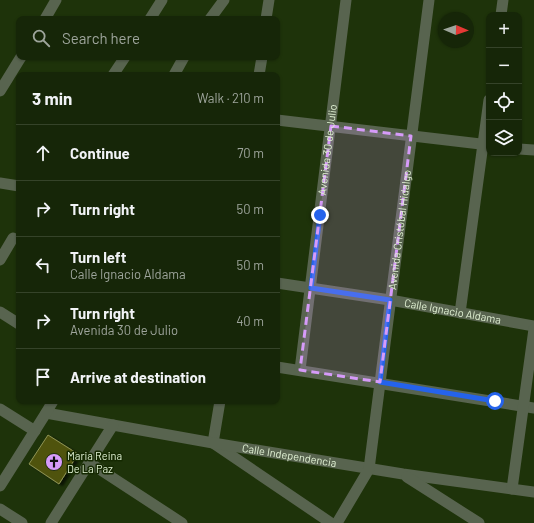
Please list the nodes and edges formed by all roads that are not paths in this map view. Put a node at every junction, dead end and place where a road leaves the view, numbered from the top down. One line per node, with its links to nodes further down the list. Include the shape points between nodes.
1 (56, 0): 9 (street)
2 (162, 0): 10 (street)
3 (224, 0): 11 (street)
4 (269, 0): 12 (street)
5 (346, 0): 22 (street, Avenida 30 de Julio)
6 (429, 0): 23 (street, Avenida Cristóbal Hidalgo)
7 (503, 0): 8 (street)
8 (501, 12)
9 (46, 16)
10 (152, 16)
11 (212, 16)
12 (266, 16)
13 (19, 60): 20 (street)
14 (123, 60): 17 (street)
15 (182, 60): 18 (street)
16 (262, 60): 19 (street)
17 (115, 72)
18 (176, 72)
19 (260, 72)
20 (0, 91)
21 (280, 120): 22 (street)
22 (331, 126): 23 (street); 32 (street, Avenida 30 de Julio)
23 (411, 136): 24 (street); 33 (street, Avenida Cristóbal Hidalgo)
24 (486, 145): 35 (street)
25 (522, 149): 26 (street)
26 (534, 150)
27 (0, 183): 28 (street)
28 (16, 186)
29 (13, 238): 30 (street)
30 (0, 260)
31 (280, 283): 32 (street, Calle Ignacio Aldama)
32 (311, 288): 33 (street, Calle Ignacio Aldama); 39 (street, Avenida 30 de Julio)
33 (390, 300): 35 (street, Calle Ignacio Aldama); 40 (street, Avenida Cristóbal Hidalgo)
34 (0, 312): 36 (street)
35 (460, 313): 37 (street, Calle Ignacio Aldama)
36 (16, 322)
37 (534, 328): 43 (street)
38 (280, 367): 39 (street)
39 (300, 370): 40 (street)
40 (380, 382): 43 (street); 50 (street, Avenida Cristóbal Hidalgo)
41 (51, 404): 45 (street)
42 (220, 404): 48 (street)
43 (529, 407): 53 (street)
44 (0, 409): 47 (street)
45 (46, 414): 46 (street, Calle Independencia); 47 (street)
46 (113, 425): 48 (street, Calle Independencia); 49 (street)
47 (35, 431): 52 (street)
48 (213, 443): 50 (street, Calle Independencia); 59 (street)
49 (90, 463): 57 (street); 58 (street)
50 (369, 469): 51 (street, Calle Independencia); 60 (street, Avenida Cristóbal Hidalgo)
51 (404, 474): 53 (street, Calle Independencia); 61 (street)
52 (0, 486)
53 (512, 489): 54 (street, Calle Independencia)
54 (534, 492)
55 (0, 509): 56 (street)
56 (22, 523)
57 (52, 523)
58 (182, 523)
59 (331, 523)
60 (337, 523)
61 (479, 523)

